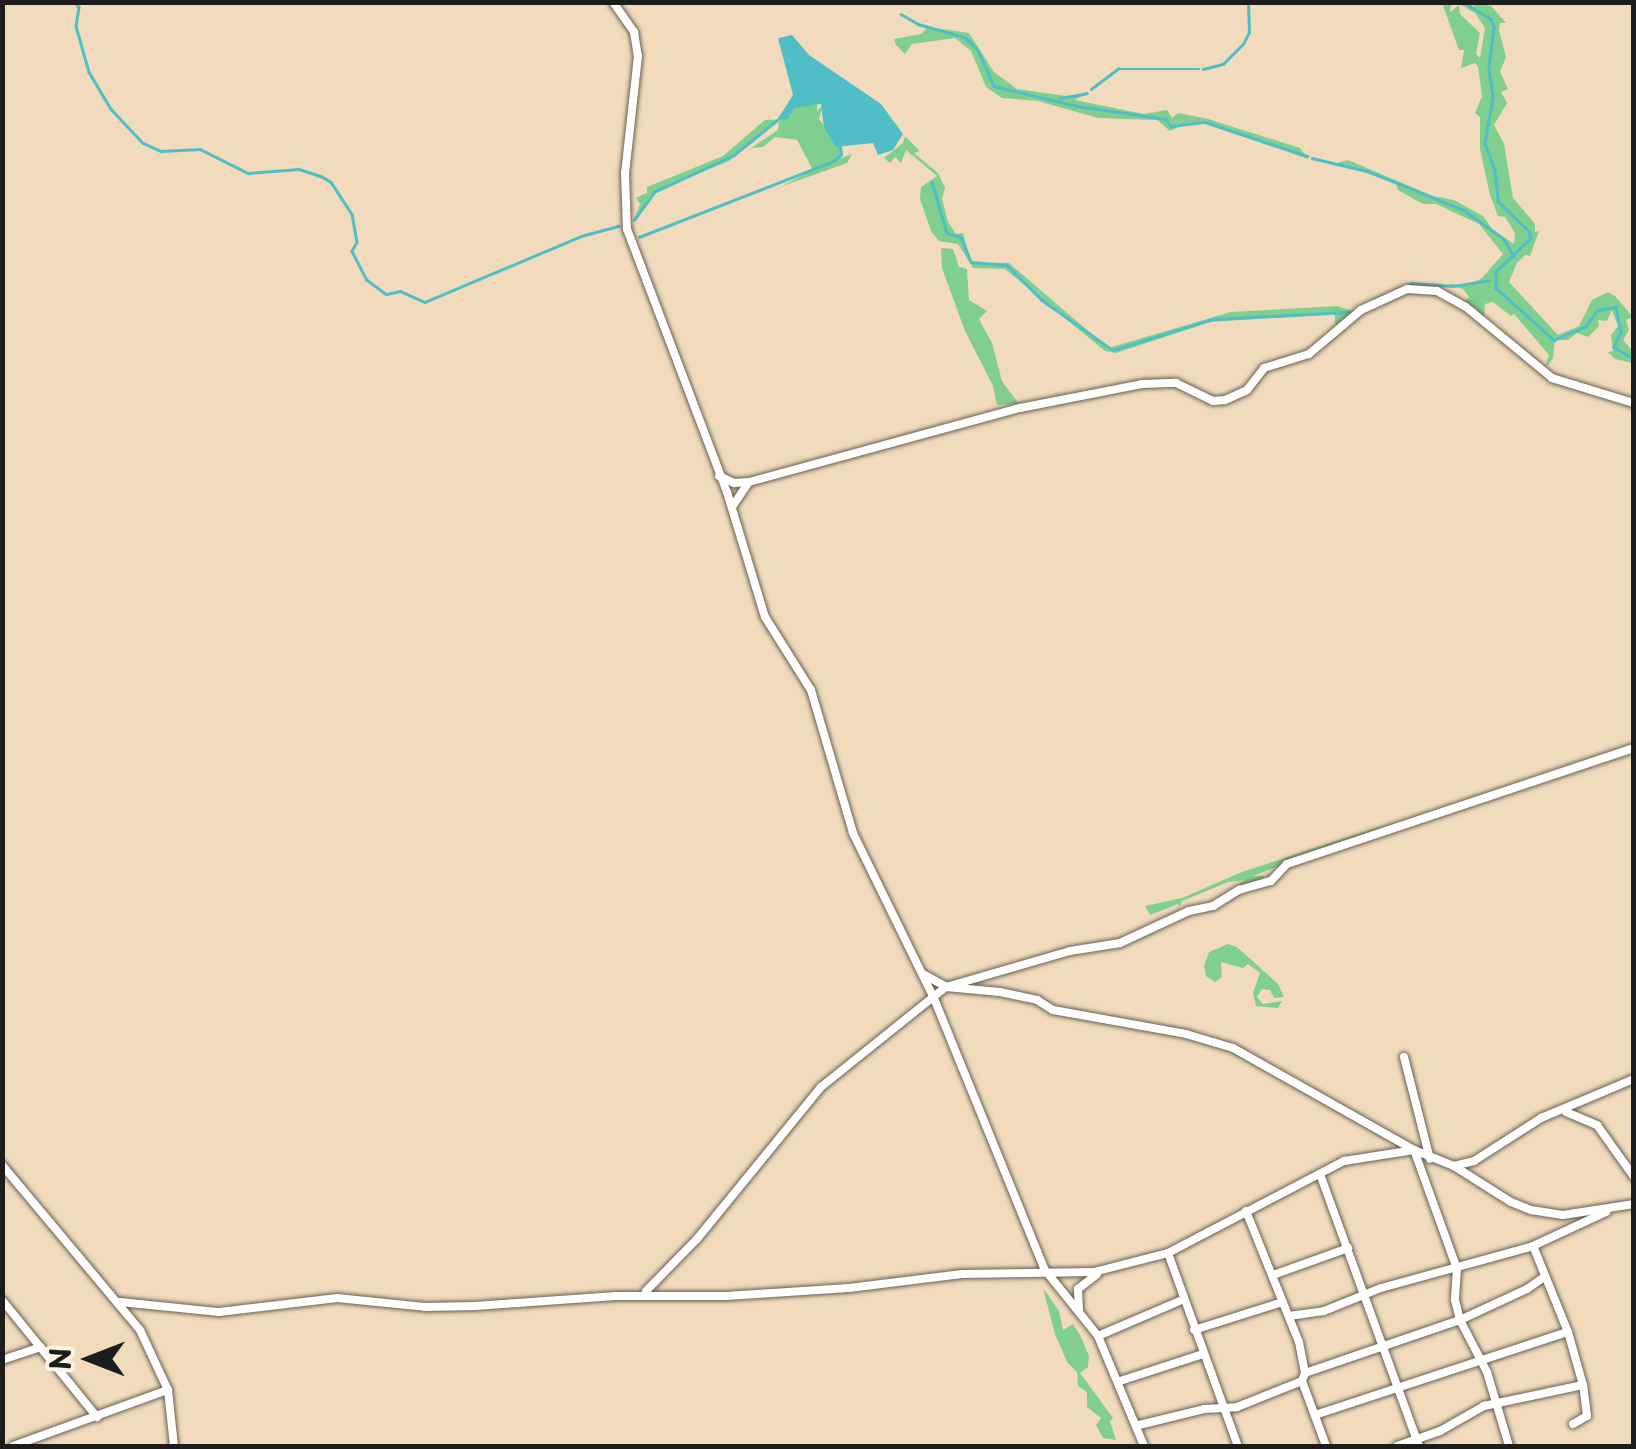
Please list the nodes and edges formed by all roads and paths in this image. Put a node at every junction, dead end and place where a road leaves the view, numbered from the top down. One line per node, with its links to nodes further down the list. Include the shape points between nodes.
1 (614, 2): 3 (street, via 634,32 638,56 625,173 627,229)
2 (1634, 403): 4 (street, via 1552,378 1466,307 1437,291 1407,289 1361,310 1309,354 1264,368 1247,390 1225,400 1212,401 1176,383 1142,384 1020,408)
3 (719, 476): 4 (street); 5 (street)
4 (749, 482): 5 (street)
5 (732, 508): 7 (street, via 765,616 811,690 853,833)
6 (1634, 748): 8 (street, via 1287,864 1271,881 1120,943)
7 (921, 973): 8 (street); 9 (street)
8 (946, 987): 9 (street); 13 (street, via 1000,992 1053,1010 1233,1048)
9 (932, 996): 26 (street); 31 (street, via 800,1109 657,1285)
10 (1404, 1057): 14 (street)
11 (1634, 1080): 12 (street)
12 (1561, 1111): 16 (street, via 1511,1134 1474,1162); 18 (street, via 1596,1126)
13 (1414, 1150): 14 (street); 17 (street, via 1369,1154); 25 (street)
14 (1430, 1159): 16 (street)
15 (2, 1165): 34 (street)
16 (1454, 1166): 20 (street, via 1532,1210)
17 (1320, 1174): 21 (street); 23 (street)
18 (1634, 1177)
19 (1634, 1204): 20 (street)
20 (1610, 1210): 22 (street)
21 (1246, 1212): 24 (street); 28 (street)
22 (1533, 1246): 25 (street); 29 (street)
23 (1348, 1248): 28 (street); 30 (street)
24 (1168, 1253): 27 (street); 33 (street)
25 (1457, 1269): 30 (street); 38 (street)
26 (1046, 1270): 27 (street); 31 (street, via 726,1296); 36 (street)
27 (1106, 1270): 36 (street, via 1078,1289)
28 (1274, 1276): 35 (street)
29 (1544, 1276): 38 (street); 40 (street)
30 (1366, 1294): 37 (street); 42 (street)
31 (637, 1295): 34 (street, via 430,1307 337,1298 219,1312)
32 (2, 1300): 43 (street)
33 (1182, 1300): 39 (street); 41 (street)
34 (120, 1302): 51 (street, via 152,1350)
35 (1284, 1302): 37 (street); 39 (street)
36 (1079, 1311): 41 (street)
37 (1289, 1316): 47 (street)
38 (1460, 1320): 42 (street); 45 (street)
39 (1194, 1330): 44 (street)
40 (1568, 1332): 45 (street); 49 (street)
41 (1098, 1336): 48 (street)
42 (1384, 1346): 47 (street); 50 (street)
43 (40, 1347): 46 (street); 55 (street)
44 (1202, 1354): 48 (street); 53 (street)
45 (1479, 1358): 50 (street); 52 (street)
46 (2, 1360)
47 (1303, 1377): 53 (street, via 1267,1398); 54 (street)
48 (1120, 1381): 57 (street)
49 (1583, 1384): 52 (street); 56 (street, via 1587,1416)
50 (1396, 1385): 54 (street); 58 (street)
51 (168, 1390): 55 (street); 60 (street)
52 (1497, 1406): 58 (street, via 1472,1410); 65 (street)
53 (1223, 1407): 57 (street); 62 (street)
54 (1315, 1415): 63 (street)
55 (97, 1418): 59 (street)
56 (1573, 1424)
57 (1138, 1425): 61 (street)
58 (1418, 1443): 64 (street)
59 (14, 1446)
60 (174, 1446)
61 (1144, 1446)
62 (1238, 1446)
63 (1326, 1446)
64 (1397, 1446)
65 (1509, 1446)

